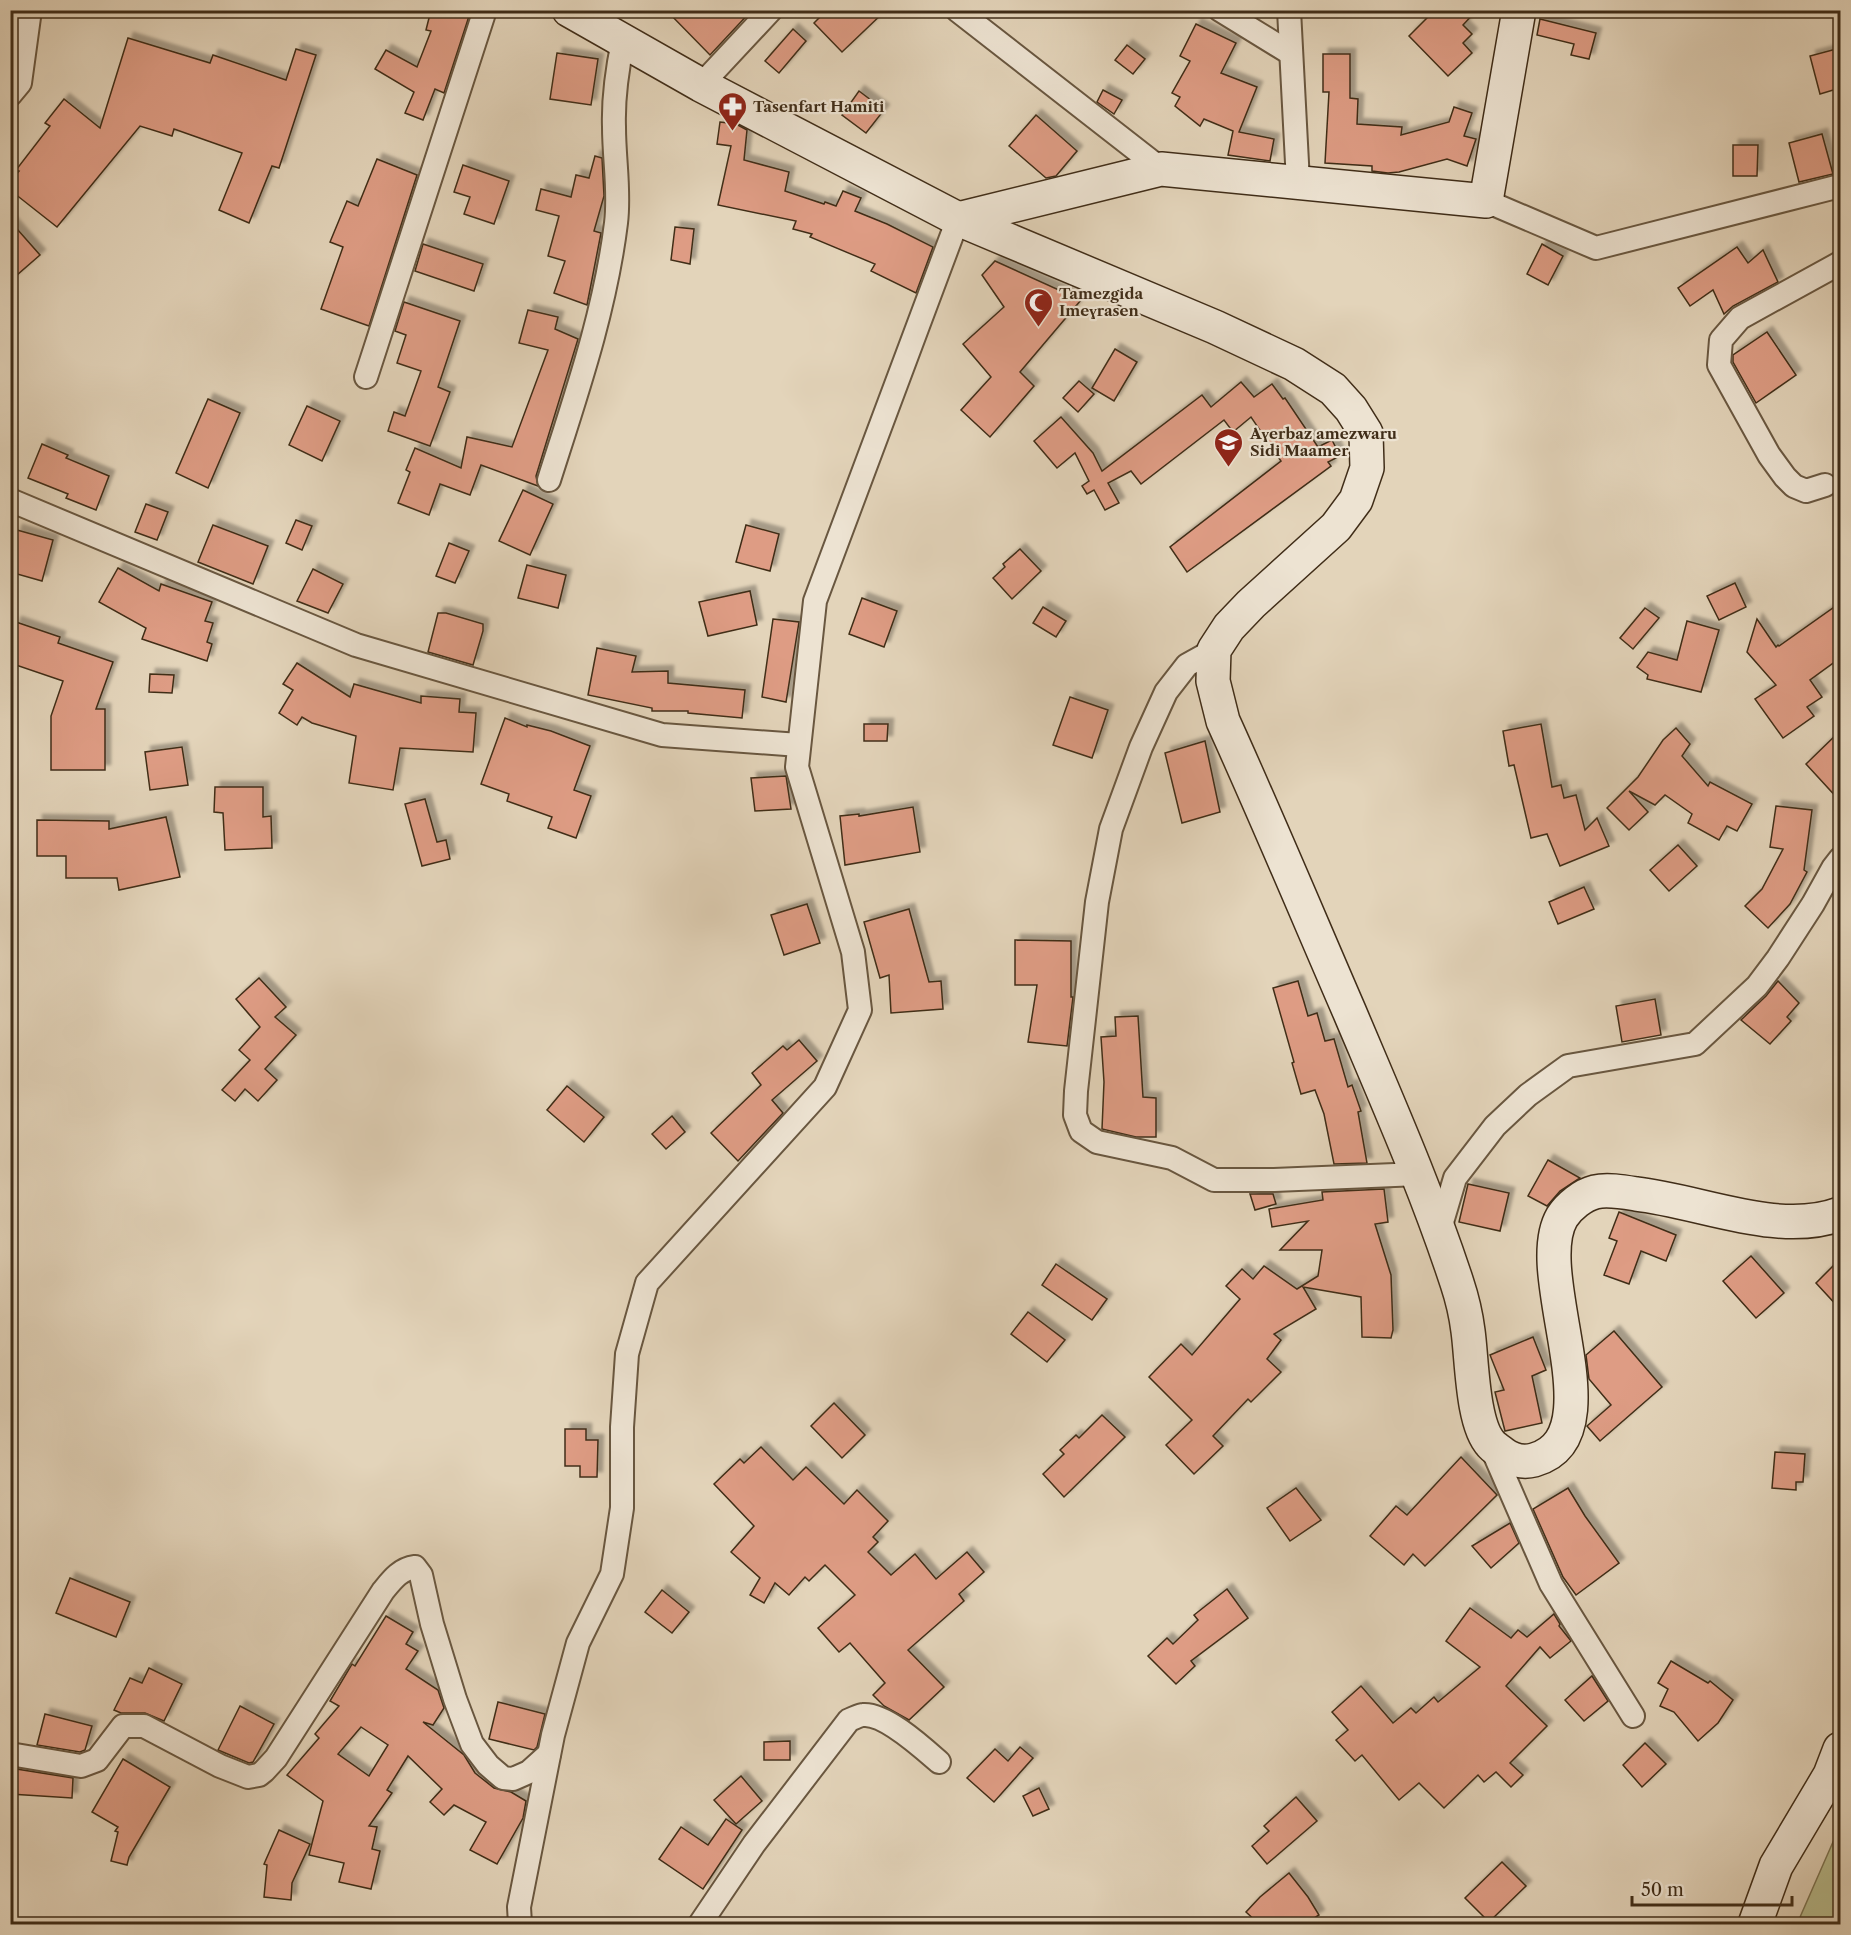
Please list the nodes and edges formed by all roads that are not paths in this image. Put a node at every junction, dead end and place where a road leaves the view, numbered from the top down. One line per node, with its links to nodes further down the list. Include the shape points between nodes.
1 (30, 10): 12 (street, via 20,83)
2 (484, 10): 19 (street)
3 (569, 10): 9 (main road)
4 (771, 10): 11 (street)
5 (957, 10): 13 (street)
6 (1220, 10): 10 (street)
7 (1289, 10): 10 (street)
8 (1518, 10): 16 (main road)
9 (623, 41): 11 (main road); 20 (street, via 615,98 617,213 608,274 598,323)
10 (1290, 53): 14 (street)
11 (701, 85): 17 (main road)
12 (10, 95)
13 (1161, 169): 14 (main road); 17 (main road)
14 (1298, 182): 16 (main road)
15 (1840, 186): 16 (street, via 1596,248)
16 (1486, 201)
17 (958, 219): 23 (main road, via 1294,364 1333,389 1366,433 1367,468 1356,500 1336,527 1229,627); 24 (street, via 815,601)
18 (1840, 263): 21 (street, via 1740,318 1721,340 1719,365 1785,477 1806,490)
19 (366, 377)
20 (549, 480)
21 (1825, 485)
22 (10, 500): 24 (street, via 356,645 662,735)
23 (1214, 650): 26 (main road, via 1213,681 1223,721); 26 (street, via 1186,664 1166,692 1111,829 1096,902 1076,1090 1075,1115 1081,1131 1097,1142 1172,1158 1214,1180)
24 (799, 745): 33 (street, via 797,766 854,952 860,1010 825,1087 647,1283 627,1354 622,1508 612,1574 578,1644)
25 (1840, 860): 28 (street, via 1756,986 1695,1044 1568,1066 1528,1095 1495,1126 1455,1178)
26 (1419, 1174): 28 (main road)
27 (1840, 1214): 29 (main road, via 1827,1219 1789,1221 1622,1192 1596,1192 1578,1201 1562,1217 1555,1242 1571,1393 1571,1420 1565,1438 1552,1453 1531,1461 1511,1459)
28 (1439, 1232): 29 (main road, via 1459,1288 1481,1424)
29 (1490, 1443): 30 (street, via 1551,1584)
30 (1633, 1716)
31 (1840, 1749): 37 (main road, via 1830,1775 1776,1866)
32 (10, 1754): 33 (street, via 81,1766 97,1760 123,1726 144,1726 220,1766 248,1777 259,1775 276,1758 383,1591 406,1568 416,1567 472,1744 503,1778 513,1779 529,1772)
33 (549, 1754): 35 (street, via 519,1907)
34 (939, 1762): 36 (street, via 902,1730 880,1719 863,1715 849,1720 754,1844)
35 (520, 1924)
36 (700, 1924)
37 (1755, 1924)

